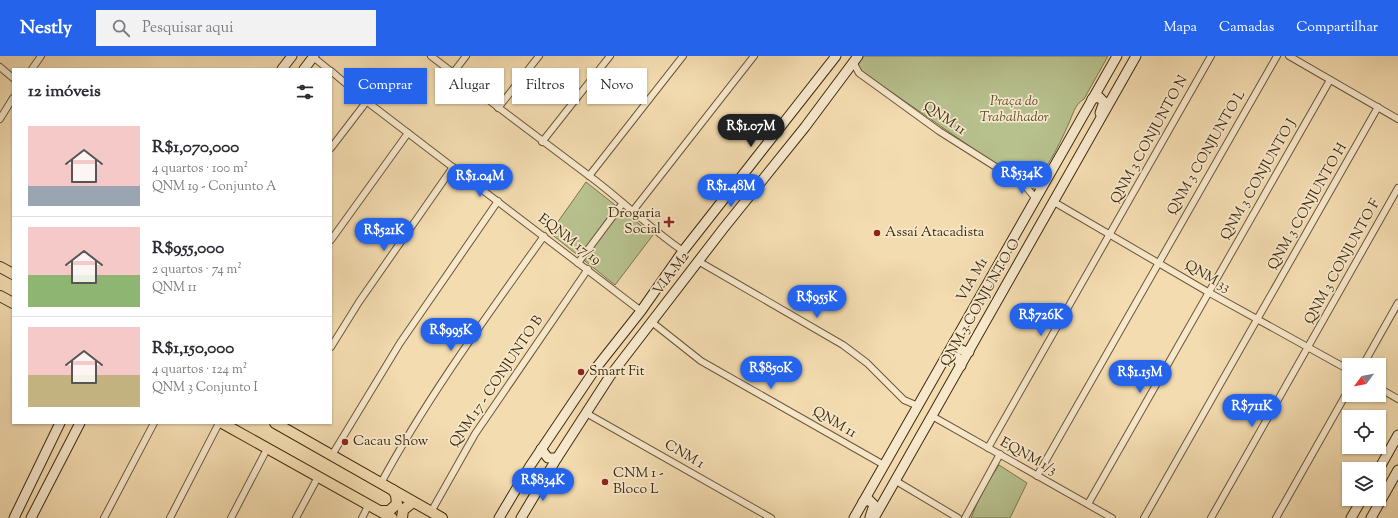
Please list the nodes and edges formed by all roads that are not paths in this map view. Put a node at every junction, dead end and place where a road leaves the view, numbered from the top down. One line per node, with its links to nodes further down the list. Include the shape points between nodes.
1 (41, 56): 18 (street)
2 (292, 56): 19 (main road)
3 (431, 56): 22 (street)
4 (466, 56): 23 (street)
5 (539, 56): 36 (street)
6 (610, 56): 42 (street)
7 (683, 56): 45 (street)
8 (754, 56): 55 (street)
9 (835, 56): 49 (main road, VIA M2)
10 (1136, 56): 30 (main road)
11 (1211, 56): 58 (street, QNM 3 CONJUNTO N)
12 (1277, 56): 64 (street, QNM 3 CONJUNTO L)
13 (1289, 56): 28 (street)
14 (314, 57): 20 (main road); 21 (street)
15 (856, 59): 25 (main road, VIA M2); 26 (street, QNM 11)
16 (1115, 59): 30 (main road, via 1108,84 1114,89); 31 (main road, VIA M1)
17 (0, 67): 27 (street)
18 (33, 68)
19 (283, 68)
20 (305, 68)
21 (327, 68)
22 (447, 68)
23 (457, 68)
24 (332, 72): 29 (street, EQNM 17/19)
25 (845, 72): 26 (street); 54 (main road, VIA M2)
26 (859, 73): 46 (street, QNM 11, via 939,131)
27 (12, 77)
28 (1330, 80): 37 (street); 68 (street, QNM 3 CONJUNTO J)
29 (344, 81)
30 (1119, 86): 41 (main road)
31 (1092, 99): 41 (main road, via 1099,97 1104,104); 47 (main road, VIA M1)
32 (12, 100): 38 (street)
33 (364, 104): 43 (street)
34 (372, 104): 40 (street, EQNM 17/19)
35 (493, 104): 36 (street)
36 (498, 108): 42 (street)
37 (1378, 108): 39 (street); 73 (street, QNM 3 CONJUNTO H)
38 (0, 119)
39 (1398, 119)
40 (408, 133): 44 (street, EQNM 17/19); 60 (street)
41 (1092, 135): 52 (main road, QNM 3 CONJUNTO O)
42 (542, 142): 45 (street)
43 (332, 147)
44 (453, 167): 51 (street, EQNM 17/19); 76 (street, via 359,302)
45 (589, 176): 53 (street)
46 (1018, 181): 47 (street, QNM 11); 50 (street, QNM 11)
47 (1042, 187): 50 (main road, VIA M1)
48 (1398, 188): 77 (street, QNM 3 CONJUNTO F)
49 (725, 199): 54 (main road, via 726,205); 56 (main road, VIA M2)
50 (1036, 199): 75 (main road, VIA M1)
51 (498, 200): 59 (street, EQNM 17/19); 106 (street, via 400,343)
52 (1054, 202): 58 (street, QNM 33); 79 (main road, QNM 3 CONJUNTO O)
53 (622, 204): 55 (street); 63 (street)
54 (739, 210): 57 (main road, VIA M2)
55 (632, 212): 61 (street)
56 (714, 212): 57 (main road, via 724,216); 61 (main road, VIA M2)
57 (727, 225): 62 (main road, VIA M2)
58 (1110, 235): 64 (street, QNM 33); 101 (street, QNM 3 CONJUNTO N)
59 (544, 236): 63 (street, EQNM 17/19); 114 (street, via 468,341)
60 (332, 239)
61 (683, 251): 72 (main road, VIA M2)
62 (698, 261): 74 (main road, VIA M2); 90 (street, via 843,345 867,363 900,397)
63 (578, 263): 66 (street, EQNM 17/19)
64 (1159, 263): 68 (street, QNM 33); 111 (street, QNM 3 CONJUNTO L)
65 (0, 267): 67 (main road)
66 (588, 269): 72 (street, EQNM 17/19); 123 (street, QNM 17 - CONJUNTO B, via 475,434)
67 (12, 273)
68 (1208, 292): 73 (street, QNM 33); 119 (street, QNM 3 CONJUNTO J)
69 (0, 296): 70 (main road)
70 (12, 302)
71 (1398, 303): 81 (street)
72 (641, 311): 78 (main road, VIA M2)
73 (1258, 319): 77 (street, QNM 33); 144 (street, QNM 3 CONJUNTO H)
74 (652, 323): 82 (main road, VIA M2); 109 (street, QNM 11, via 701,361)
75 (954, 342): 79 (main road, via 957,348); 80 (main road, VIA M1)
76 (332, 345)
77 (1308, 347): 84 (street, QNM 33); 145 (street, QNM 3 CONJUNTO F)
78 (608, 352): 82 (main road, via 613,362); 85 (main road, VIA M2)
79 (970, 352): 83 (main road, QNM 3 CONJUNTO O)
80 (947, 356): 83 (main road, via 957,357); 90 (main road, VIA M1)
81 (1367, 358)
82 (623, 362): 86 (main road, VIA M2)
83 (962, 366): 92 (main road, QNM 3 CONJUNTO O)
84 (1342, 366)
85 (596, 368): 86 (main road, via 603,366); 103 (main road, VIA M2)
86 (610, 376): 91 (main road, VIA M2)
87 (1386, 392): 88 (street)
88 (1398, 399)
89 (1342, 401): 146 (street)
90 (918, 406): 109 (main road, VIA M1)
91 (586, 413): 107 (main road, VIA M2); 137 (street, CNM 1)
92 (932, 416): 101 (street, EQNM 1/3); 113 (main road)
93 (60, 424): 125 (main road)
94 (64, 424): 104 (main road, via 51,449 55,454)
95 (153, 424): 127 (street)
96 (220, 424): 128 (street)
97 (223, 424): 102 (main road)
98 (280, 424): 106 (main road)
99 (77, 426): 104 (main road)
100 (1398, 435): 108 (main road)
101 (988, 448): 105 (street, EQNM 1/3)
102 (267, 449): 112 (main road); 129 (street)
103 (541, 449): 107 (main road, via 548,458); 135 (main road, VIA M2)
104 (64, 452): 126 (main road)
105 (1000, 454): 111 (street, EQNM 1/3); 142 (street)
106 (332, 455): 114 (main road)
107 (557, 458): 136 (main road, VIA M2)
108 (1383, 462)
109 (884, 465): 117 (main road, VIA M1)
110 (1398, 470): 149 (main road)
111 (1038, 476): 119 (street, EQNM 1/3)
112 (318, 477): 118 (main road); 130 (street)
113 (896, 481): 124 (street); 140 (main road)
114 (381, 483): 115 (main road)
115 (393, 490): 116 (main road); 122 (main road, via 397,504 389,511)
116 (413, 502): 123 (main road); 133 (main road, via 403,510)
117 (863, 502): 138 (main road, VIA M1); 139 (main road, via 869,500 874,505)
118 (369, 504): 122 (main road); 131 (street)
119 (1088, 504): 143 (street, EQNM 1/3)
120 (1358, 506): 147 (main road)
121 (1360, 506): 148 (main road)
122 (381, 511): 132 (main road)
123 (431, 512): 134 (main road)
124 (951, 516): 141 (street)
125 (14, 518)
126 (31, 518)
127 (104, 518)
128 (170, 518)
129 (231, 518)
130 (296, 518)
131 (362, 518)
132 (392, 518)
133 (402, 518)
134 (442, 518)
135 (499, 518)
136 (521, 518)
137 (771, 518)
138 (854, 518)
139 (869, 518)
140 (874, 518)
141 (958, 518)
142 (965, 518)
143 (1112, 518)
144 (1144, 518)
145 (1211, 518)
146 (1276, 518)
147 (1351, 518)
148 (1356, 518)
149 (1371, 518)

